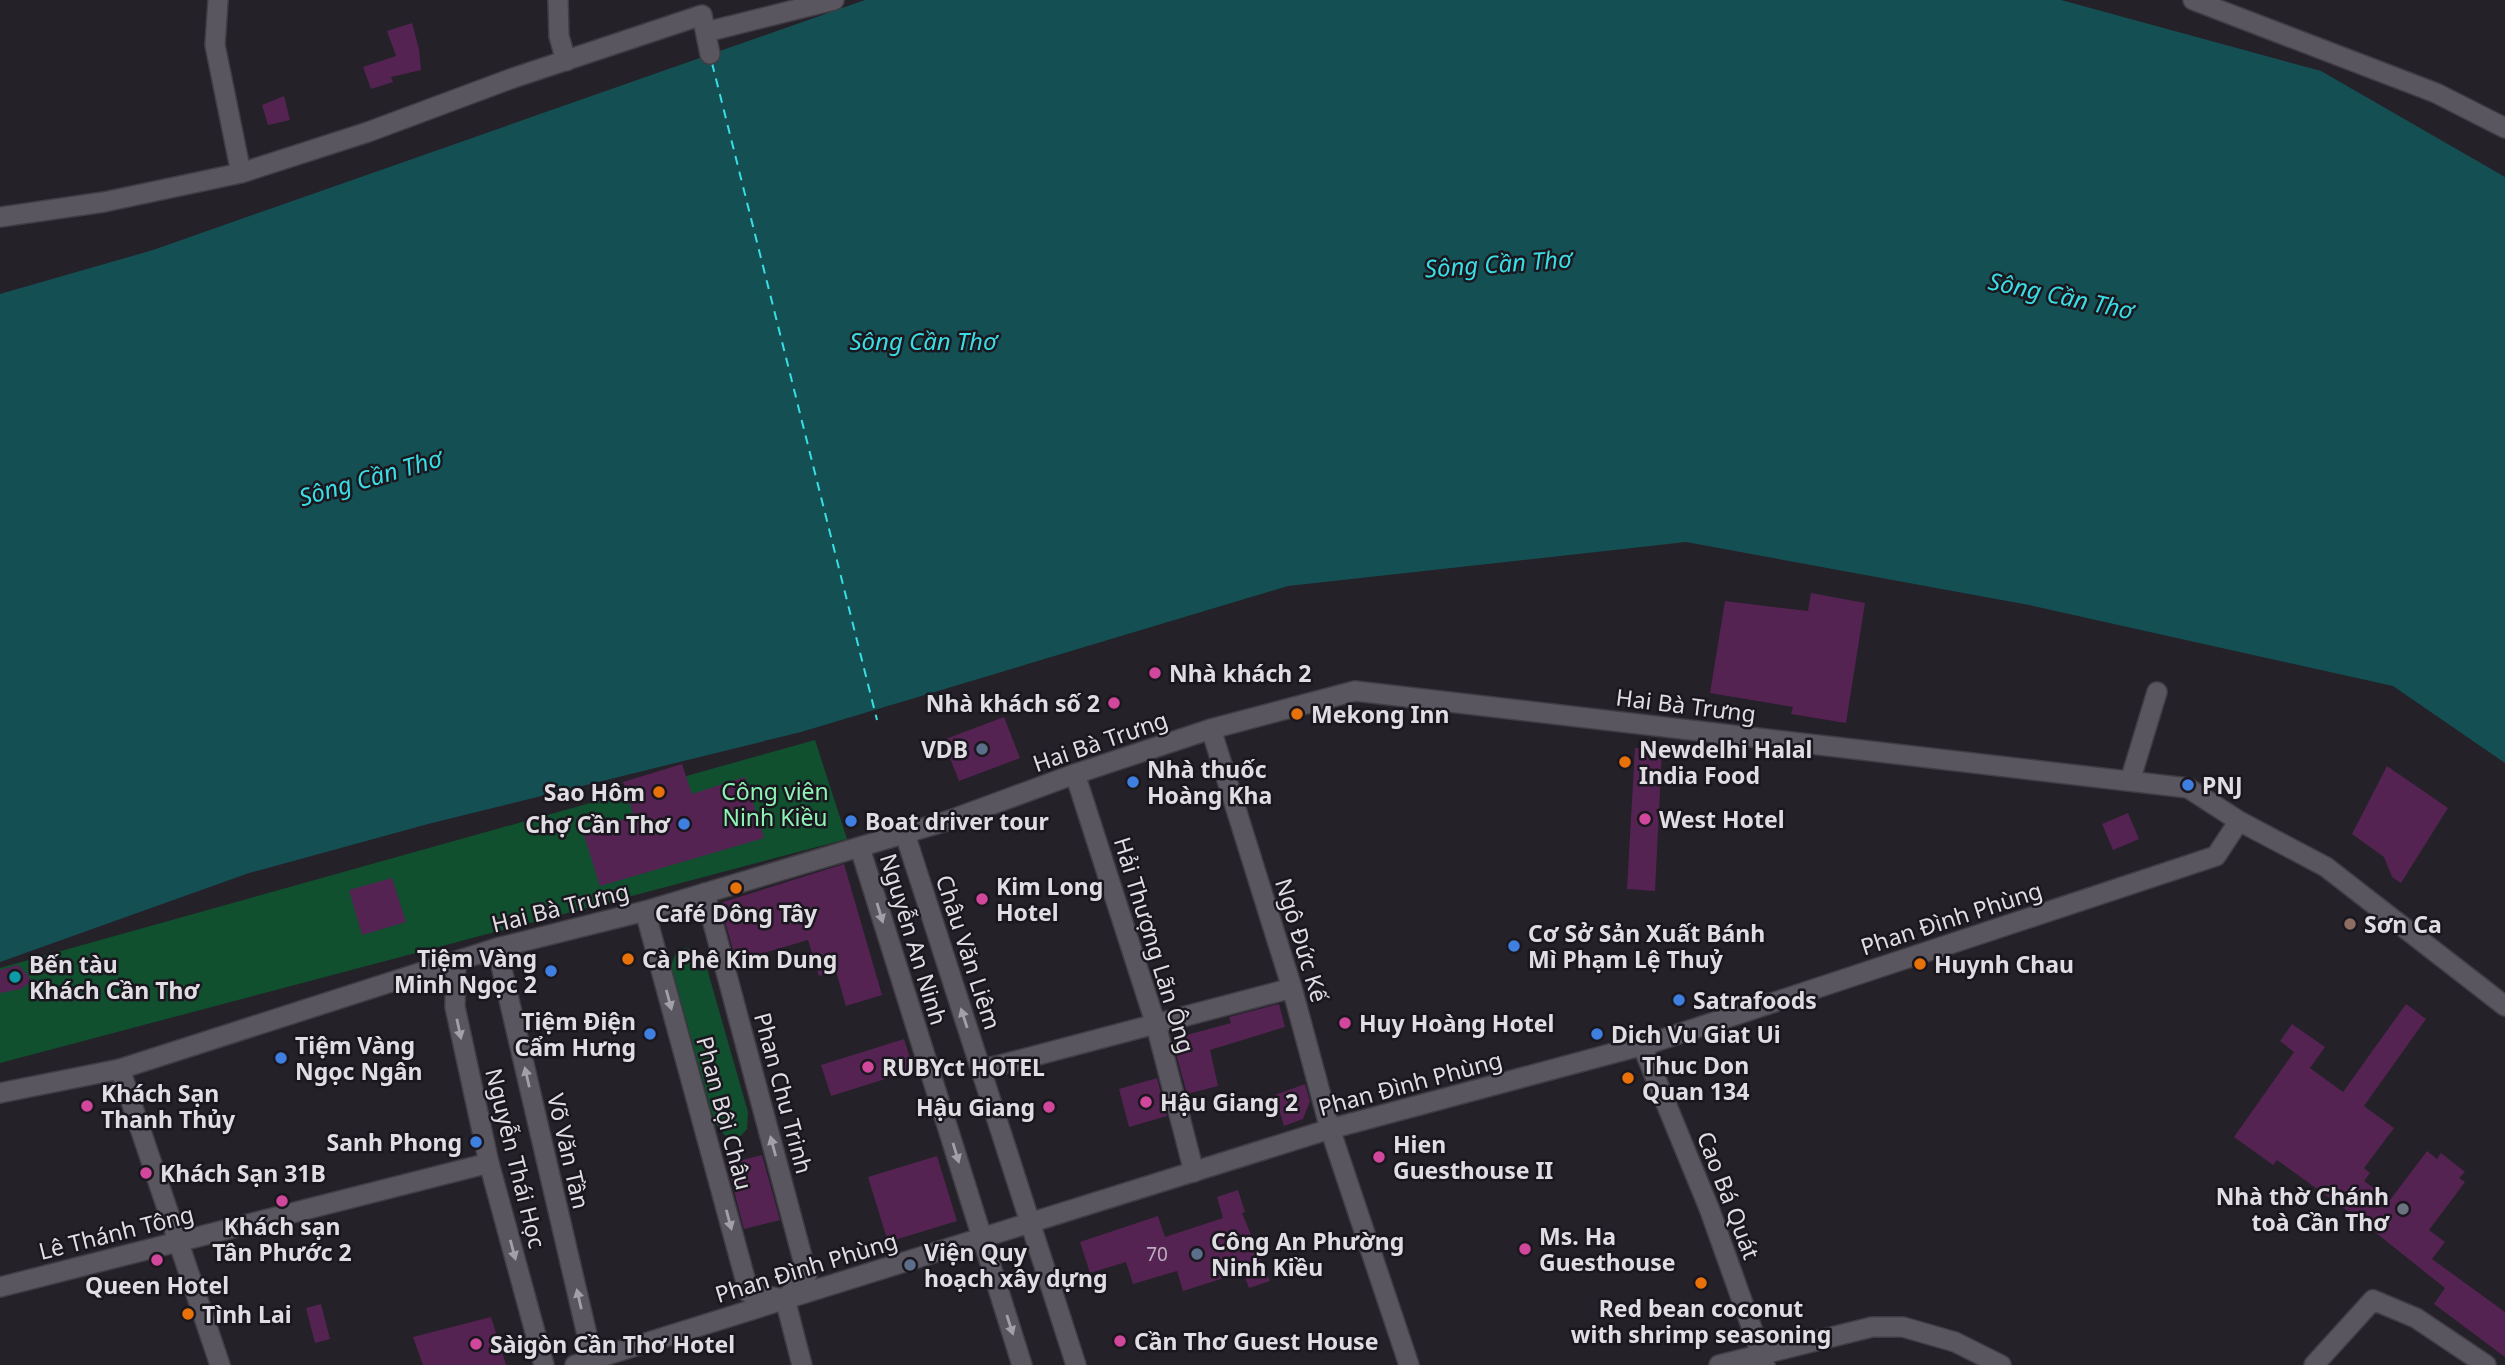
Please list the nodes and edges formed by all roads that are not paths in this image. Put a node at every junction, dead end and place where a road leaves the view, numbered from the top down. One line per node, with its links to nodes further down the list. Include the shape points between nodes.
1 (218, 0): 9 (street, via 215,45)
2 (558, 0): 7 (street, via 559,36)
3 (834, 0): 5 (street)
4 (2193, 0): 8 (street, via 2436,93)
5 (706, 32): 6 (street); 7 (street, via 702,15)
6 (710, 54)
7 (566, 61): 9 (street)
8 (2505, 128)
9 (241, 173): 10 (street, via 104,202)
10 (0, 217)
11 (2157, 692): 14 (street)
12 (1212, 729): 13 (street, Hai Bà Trưng); 14 (street, Hai Bà Trưng, via 1355,691); 22 (street, Ngô Đức Kế)
13 (1076, 774): 16 (street, Hai Bà Trưng); 24 (street, Hải Thượng Lãn Ông)
14 (2130, 781): 15 (street, Hai Bà Trưng, via 2188,788)
15 (2239, 821): 23 (street, Hai Bà Trưng, via 2326,867); 25 (street, Phan Đình Phùng, via 2216,856)
16 (905, 834): 17 (street, Hai Bà Trưng); 27 (street, Châu Văn Liêm, one-way to 16)
17 (860, 848): 18 (street, Hai Bà Trưng); 33 (street, Nguyễn An Ninh, one-way to 33)
18 (705, 893): 19 (street, Hai Bà Trưng); 36 (street, Phan Chu Trinh, one-way to 18, via 807,1275)
19 (645, 911): 20 (street, Hai Bà Trưng); 36 (street, Phan Bội Châu, one-way to 36, via 749,1293)
20 (497, 948): 21 (street, Hai Bà Trưng); 38 (street, Võ Văn Tần, one-way to 20)
21 (456, 961): 26 (street, Hai Bà Trưng); 30 (street, Nguyễn Thái Học, one-way to 30, via 455,1007)
22 (1292, 988): 24 (street); 29 (street, Ngô Đức Kế)
23 (2505, 1006)
24 (1156, 1025): 27 (street); 31 (street, Hải Thượng Lãn Ông)
25 (1642, 1045): 29 (street, Phan Đình Phùng); 37 (street, Cao Bá Quát, via 1709,1208)
26 (120, 1069): 28 (street, Hai Bà Trưng); 34 (street)
27 (981, 1070): 32 (street, Châu Văn Liêm)
28 (0, 1093)
29 (1330, 1129): 31 (street, Phan Đình Phùng); 44 (street, Ngô Đức Kế)
30 (489, 1163): 34 (street, Lê Thánh Tông); 40 (street, Nguyễn Thái Học, one-way to 40)
31 (1194, 1172): 32 (street, Phan Đình Phùng)
32 (1030, 1223): 33 (street, Phan Đình Phùng); 43 (street, Châu Văn Liêm)
33 (982, 1238): 36 (street, Phan Đình Phùng); 42 (street, Nguyễn An Ninh, one-way to 42)
34 (179, 1242): 35 (street, Lê Thánh Tông); 39 (street)
35 (0, 1287)
36 (785, 1299): 38 (street, Phan Đình Phùng); 41 (street)
37 (1763, 1359): 45 (street); 46 (street, via 1872,1327 1903,1327 1955,1342)
38 (587, 1363)
39 (220, 1365)
40 (544, 1365)
41 (802, 1365)
42 (1022, 1365)
43 (1076, 1365)
44 (1409, 1365)
45 (1719, 1365)
46 (2001, 1365)
47 (2314, 1365): 48 (street, via 2373,1300 2416,1318)
48 (2486, 1365)

